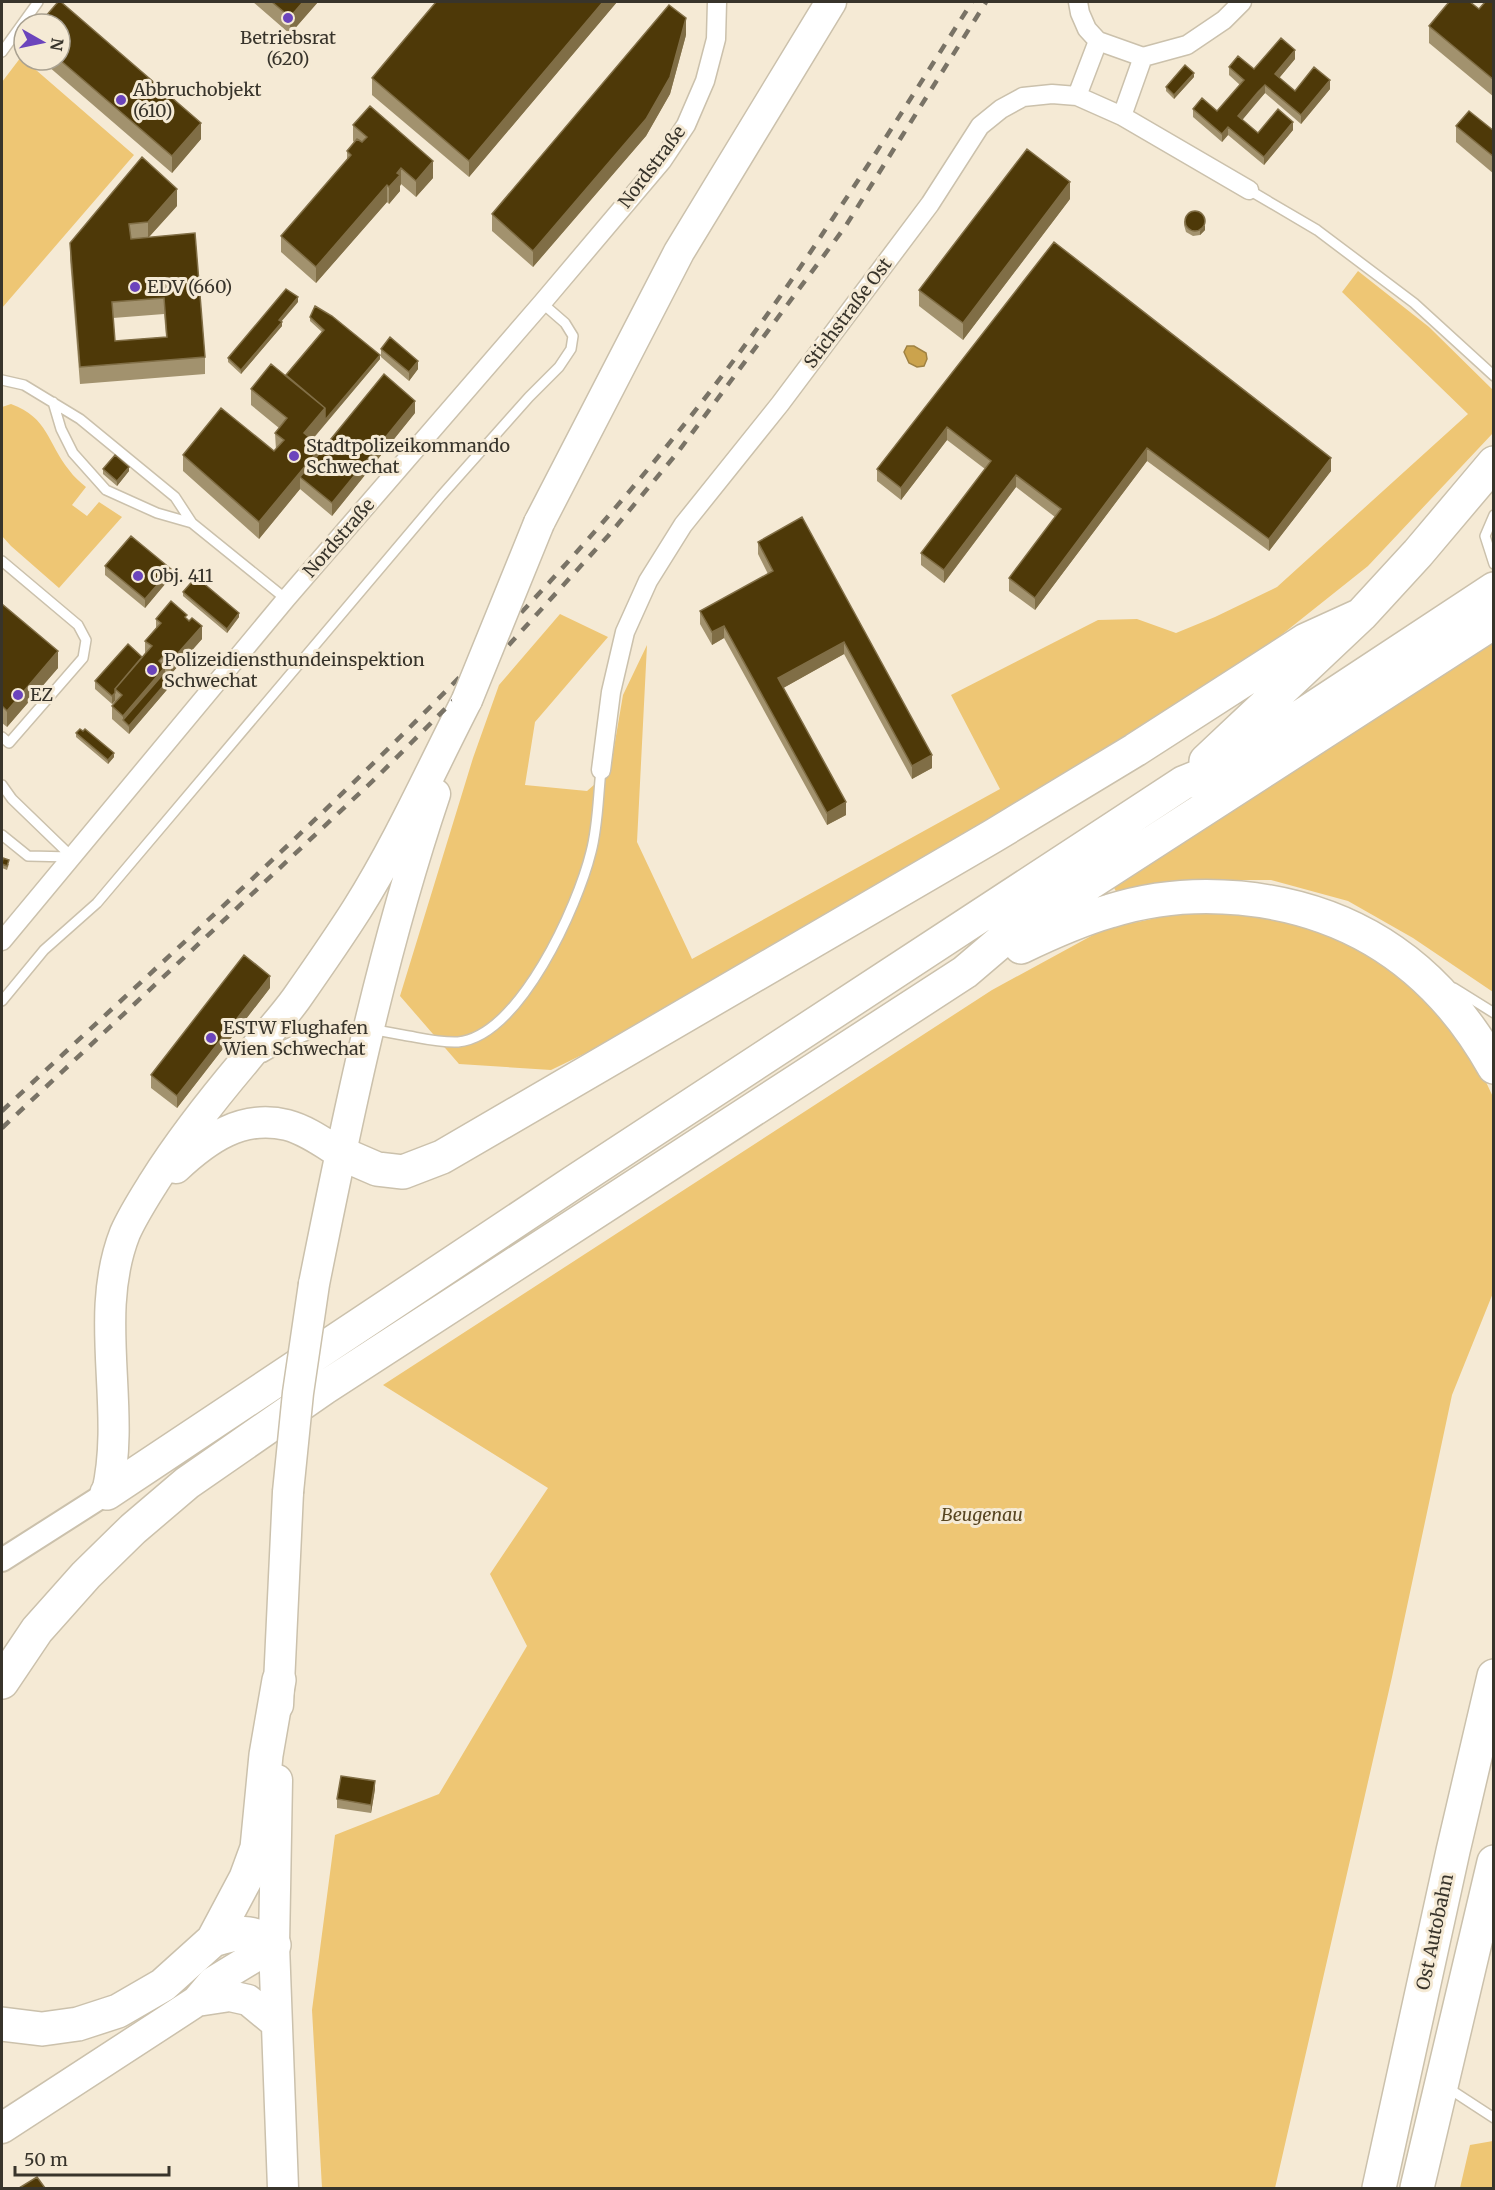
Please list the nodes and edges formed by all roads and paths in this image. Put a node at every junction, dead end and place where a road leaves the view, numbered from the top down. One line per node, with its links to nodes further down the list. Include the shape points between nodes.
1 (38, 2): 7 (lane)
2 (717, 2): 12 (street, Nordstraße, via 716,39 705,81 686,125 662,161)
3 (831, 2): 25 (main road, bridge, via 679,252 539,523)
4 (1078, 2): 6 (street, via 1087,29)
5 (1242, 2): 8 (street, via 1224,20 1187,45)
6 (1098, 41): 8 (street); 9 (street)
7 (2, 52)
8 (1143, 57): 10 (street)
9 (1077, 96): 10 (street, Stichstraße Ost); 27 (street, Stichstraße Ost, via 1052,93 1023,97 980,126 930,204 780,404 683,525 648,581 625,632 611,692)
10 (1122, 116): 11 (street, Stichstraße Ost)
11 (1249, 190): 13 (lane, via 1317,230 1414,303)
12 (542, 303): 22 (street, Nordstraße); 35 (lane, via 565,323 573,336 571,349 559,367 441,496 97,903 44,950)
13 (1494, 376)
14 (2, 380): 15 (lane, via 24,385)
15 (53, 402): 18 (lane, via 80,419 175,497); 18 (lane, via 60,429 73,453 106,490 157,513)
16 (1494, 463): 23 (highway)
17 (1494, 515): 20 (lane, via 1485,536)
18 (192, 523): 22 (lane)
19 (2, 561): 26 (lane, via 78,625 86,640 83,658 9,743)
20 (1494, 564)
21 (1494, 589): 28 (highway, via 1227,765)
22 (286, 599): 31 (street, Nordstraße)
23 (1361, 615): 28 (highway); 40 (highway, via 1305,640 993,836 442,1156 403,1172 377,1169)
24 (1494, 622): 34 (highway, via 1006,937)
25 (467, 700): 37 (main road, via 394,926); 39 (main road, via 357,908 294,1001)
26 (2, 737)
27 (602, 770): 37 (lane, via 591,851 570,914 543,966 508,1012 477,1037 458,1042)
28 (1183, 783): 42 (highway)
29 (2, 785): 31 (lane, via 25,813)
30 (2, 835): 31 (lane, via 28,856)
31 (72, 857): 33 (street, Nordstraße)
32 (1375, 939): 34 (highway, via 1302,908 1200,896 1111,910); 36 (lane); 38 (highway, via 1432,984 1468,1025)
33 (2, 941)
34 (965, 972): 46 (highway, via 334,1382 187,1484 86,1575 37,1630)
35 (2, 1001)
36 (1494, 1013)
37 (367, 1029): 39 (lane, via 334,1028 289,1042 256,1061); 40 (main road)
38 (1494, 1067)
39 (213, 1098): 41 (main road)
40 (340, 1153): 41 (main road, via 288,1125 259,1122 229,1130 200,1145); 45 (main road, bridge, via 314,1284 298,1393 288,1492)
41 (145, 1196): 42 (main road, via 126,1232 114,1270 109,1308 114,1438)
42 (107, 1493): 43 (street)
43 (2, 1560)
44 (1494, 1676): 57 (highway, Ost Autobahn)
45 (279, 1680): 48 (highway, via 266,1755 257,1848 246,1878); 49 (main road)
46 (2, 1682)
47 (1494, 1862): 53 (highway)
48 (213, 1940): 49 (highway, via 235,1932 260,1935); 52 (highway, via 163,1985 118,2011 78,2024 42,2029)
49 (274, 1945): 50 (main road, via 213,1982); 51 (main road)
50 (197, 2001): 51 (main road, via 230,1996 248,2000); 55 (main road)
51 (276, 2023): 56 (main road)
52 (2, 2024)
53 (1442, 2085): 54 (lane); 58 (highway)
54 (1494, 2118)
55 (2, 2128)
56 (283, 2188)
57 (1379, 2188)
58 (1418, 2188)

